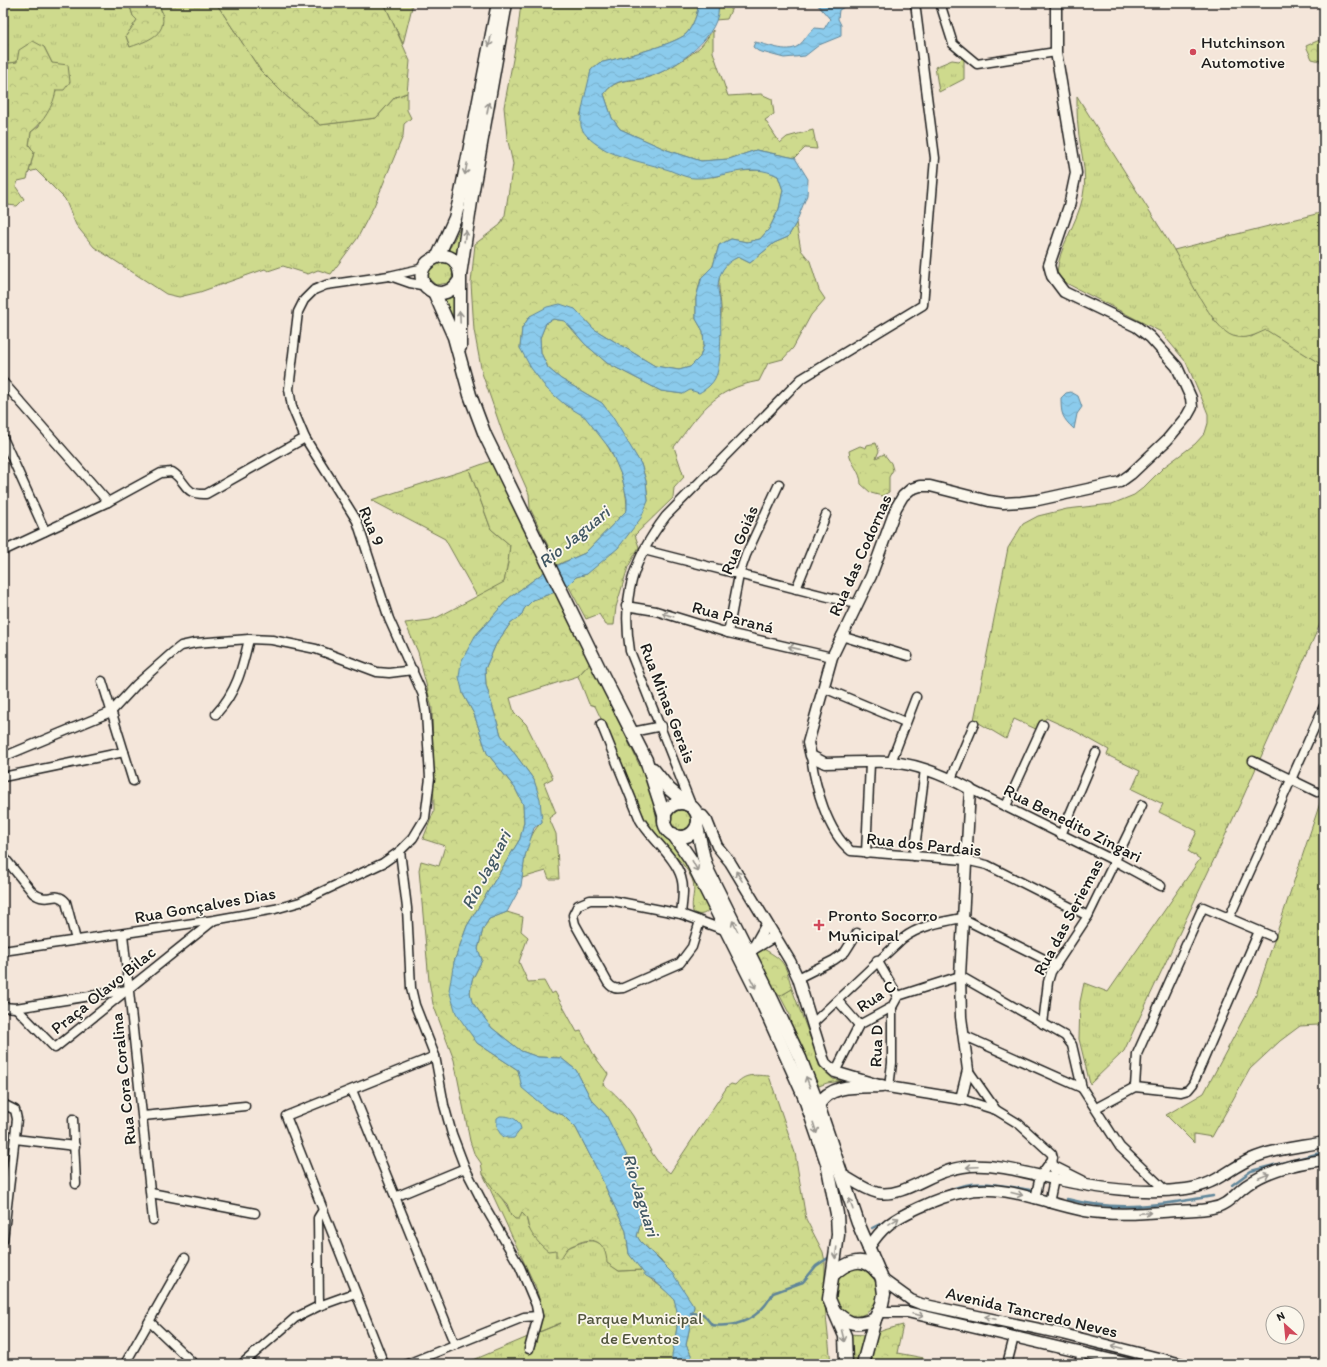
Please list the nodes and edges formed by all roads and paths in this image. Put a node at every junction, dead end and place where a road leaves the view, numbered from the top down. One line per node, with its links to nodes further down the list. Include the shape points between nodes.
1 (498, 3): 7 (main road, one-way to 7, via 457,211)
2 (506, 3): 10 (main road, one-way to 2)
3 (915, 3): 20 (street, Rua Minas Gerais, via 935,158 923,305 801,379 666,516 650,537)
4 (940, 3): 6 (street, via 953,44 977,64)
5 (1056, 3): 6 (street)
6 (1056, 52): 24 (street, Rua das Codornas, via 1076,173 1069,206 1049,265 1052,276 1064,292 1137,327 1150,337 1176,367 1191,398 1192,407 1167,440 1120,482 1038,500 1003,503 930,486 911,489 896,508 871,576)
7 (438, 256): 8 (main road, via 430,260); 10 (main road, via 454,260 459,270)
8 (424, 268): 9 (street, Rua 9); 11 (main road, via 422,274)
9 (390, 276): 11 (street, Rua 9); 14 (street, Rua 9, via 326,285 314,290 304,300 298,312 289,388 292,407)
10 (459, 278): 11 (main road, via 456,286 446,292); 12 (main road, one-way to 10)
11 (430, 289): 12 (main road, via 443,309)
12 (460, 354): 43 (main road, via 470,396 485,435)
13 (3, 382): 17 (street)
14 (305, 438): 17 (street, via 206,494 195,495 188,491 179,476 172,472 161,473); 31 (street, Rua 9, via 357,521 389,619)
15 (4, 443): 19 (street)
16 (779, 484): 22 (street, Rua Goiás)
17 (108, 502): 19 (street)
18 (826, 514): 23 (street)
19 (45, 531): 21 (street)
20 (644, 550): 22 (street); 25 (street, Rua Minas Gerais, via 632,579)
21 (3, 551)
22 (739, 576): 23 (street); 26 (street, Rua Goiás)
23 (796, 589): 24 (street)
24 (856, 604): 27 (street, Rua das Codornas)
25 (626, 606): 26 (street, Rua Paraná, one-way to 25); 42 (street, Rua Minas Gerais, via 630,651)
26 (728, 633): 30 (street, Rua Paraná, one-way to 26)
27 (841, 636): 29 (street); 30 (street, Rua das Codornas)
28 (249, 639): 31 (street, via 272,640 316,649 378,672); 36 (street, via 182,646 137,684); 37 (street, via 235,687)
29 (908, 656)
30 (832, 657): 33 (street, Rua das Codornas)
31 (413, 670): 65 (street, Rua 9, via 425,707 430,778 425,818 413,838)
32 (102, 681): 36 (street)
33 (824, 688): 38 (street); 46 (street, Rua das Codornas, via 809,735 808,750)
34 (916, 697): 38 (street)
35 (1324, 706): 55 (street)
36 (111, 712): 44 (street); 47 (street)
37 (216, 714)
38 (905, 722): 50 (street)
39 (601, 724): 72 (street, via 640,820 677,868 683,891)
40 (974, 724): 54 (street)
41 (1043, 725): 60 (street)
42 (662, 726): 43 (street); 61 (street, Rua Minas Gerais)
43 (632, 732): 48 (main road)
44 (124, 752): 53 (street); 56 (street)
45 (1096, 754): 64 (street)
46 (811, 756): 51 (street, Rua Benedito Zingari, via 825,763); 66 (street, Rua dos Pardais, via 814,782 839,838 851,851)
47 (3, 757)
48 (646, 760): 61 (main road, via 669,789); 62 (main road)
49 (1253, 761): 55 (street)
50 (891, 762): 51 (street, Rua Benedito Zingari); 52 (street, Rua Benedito Zingari)
51 (870, 763): 66 (street)
52 (925, 769): 54 (street, Rua Benedito Zingari); 68 (street)
53 (3, 777)
54 (951, 779): 57 (street, Rua Benedito Zingari)
55 (1291, 779): 58 (street); 75 (street)
56 (133, 781)
57 (970, 789): 60 (street, Rua Benedito Zingari); 69 (street)
58 (1317, 792)
59 (1142, 805): 70 (street, Rua das Seriemas)
60 (1006, 806): 64 (street, Rua Benedito Zingari)
61 (694, 813): 62 (main road, via 678,804 666,813); 63 (main road, via 689,835); 78 (street, one-way to 61, via 730,862 717,846 707,821 703,816); 86 (main road, one-way to 61, via 708,871)
62 (665, 818): 63 (main road, via 666,827)
63 (673, 834): 79 (main road, one-way to 79, via 691,860)
64 (1061, 835): 70 (street, Rua Benedito Zingari)
65 (400, 851): 76 (street, Rua Gonçalves Dias, via 300,902); 102 (street, via 407,908 411,988)
66 (866, 853): 68 (street, Rua dos Pardais)
67 (3, 856): 85 (street, via 33,894 44,900 62,897 66,902)
68 (914, 856): 69 (street, Rua dos Pardais)
69 (965, 860): 73 (street, Rua dos Pardais, via 988,865); 74 (street)
70 (1115, 861): 71 (street, Rua Benedito Zingari); 73 (street, Rua das Seriemas)
71 (1161, 886)
72 (681, 914): 77 (street); 77 (street, via 610,900 590,900 578,905 573,915 575,924 608,983 617,989 680,963 692,947)
73 (1088, 916): 89 (street, Rua das Seriemas)
74 (962, 918): 88 (street, via 914,930); 89 (street); 90 (street)
75 (1229, 918): 80 (street); 106 (street, via 1203,907 1137,1054)
76 (214, 920): 82 (street, Rua Gonçalves Dias); 92 (street, Praça Olavo Bilac)
77 (700, 920): 79 (street)
78 (766, 923): 83 (street); 86 (street)
79 (727, 931): 139 (main road, one-way to 139, via 796,1076 827,1163 837,1214 838,1235)
80 (1259, 931): 84 (street); 106 (street, via 1193,1084 1188,1090 1181,1092)
81 (857, 933): 91 (street, via 845,952)
82 (123, 934): 85 (street, Rua Gonçalves Dias); 92 (street, Rua Cora Coralina)
83 (775, 936): 86 (street); 91 (street)
84 (1271, 936)
85 (76, 940): 87 (street, Rua Gonçalves Dias)
86 (751, 950): 111 (main road, one-way to 86, via 800,1058)
87 (3, 951)
88 (878, 960): 93 (street); 94 (street)
89 (1056, 965): 99 (street, Rua das Seriemas, via 1048,982)
90 (960, 976): 93 (street, Rua C); 99 (street); 101 (street)
91 (798, 978): 98 (street)
92 (129, 989): 97 (street); 97 (street, Praça Olavo Bilac, via 55,1048); 115 (street, Rua Cora Coralina)
93 (898, 996): 96 (street, Rua C)
94 (838, 1000): 98 (street); 100 (street)
95 (3, 1007): 97 (street)
96 (892, 1007): 100 (street, Rua C); 105 (street, Rua D, via 892,1063)
97 (16, 1008)
98 (812, 1024): 104 (street, via 825,1063)
99 (1043, 1024): 107 (street, via 1069,1040)
100 (859, 1025): 104 (street, Rua C)
101 (963, 1035): 103 (street); 107 (street)
102 (435, 1056): 108 (street); 122 (street, via 444,1105)
103 (968, 1070): 109 (street); 114 (street)
104 (835, 1072): 105 (street)
105 (885, 1086): 109 (street); 111 (main road, via 839,1089 823,1096)
106 (1135, 1087): 113 (street)
107 (1082, 1088): 113 (street)
108 (352, 1090): 130 (street); 133 (street, via 286,1116)
109 (961, 1099): 114 (street)
110 (3, 1104): 117 (street, via 12,1107 17,1116)
111 (818, 1105): 123 (main road)
112 (245, 1106): 115 (street)
113 (1096, 1108): 128 (street, via 1120,1147)
114 (996, 1110): 121 (street, via 1019,1124 1042,1143)
115 (143, 1116): 129 (street, Rua Cora Coralina)
116 (73, 1118): 119 (street)
117 (15, 1139): 119 (street); 136 (street)
118 (1324, 1142): 128 (street, via 1251,1159 1212,1183)
119 (75, 1146): 126 (street)
120 (1324, 1160): 132 (street, one-way to 120, via 1106,1213 1213,1208 1232,1199 1261,1177 1286,1168)
121 (1054, 1162): 124 (street); 125 (street); 127 (street)
122 (465, 1168): 130 (street); 145 (street, via 520,1267 532,1293)
123 (841, 1174): 124 (street, one-way to 123, via 1000,1168 971,1166 944,1172 890,1193 879,1193 866,1189); 137 (main road, one-way to 123)
124 (1040, 1176): 125 (street); 131 (street)
125 (1054, 1179): 127 (street); 132 (street)
126 (76, 1184)
127 (1093, 1186): 128 (street)
128 (1166, 1191)
129 (151, 1193): 134 (street); 135 (street, Rua Cora Coralina)
130 (395, 1197): 151 (street)
131 (1035, 1199): 132 (street); 137 (street, one-way to 131, via 884,1227 894,1219 944,1197 965,1191 991,1190)
132 (1049, 1203)
133 (323, 1210): 141 (street); 142 (street, via 318,1218)
134 (255, 1213)
135 (153, 1220)
136 (3, 1240)
137 (868, 1249): 140 (main road)
138 (184, 1258): 147 (street)
139 (833, 1275): 140 (main road, via 841,1267 859,1261 869,1264); 143 (main road, via 829,1298)
140 (882, 1279): 144 (street, Avenida Tancredo Neves, via 900,1293 921,1304); 146 (main road, via 884,1294)
141 (355, 1293): 142 (street); 159 (street)
142 (319, 1306): 158 (street, via 295,1318)
143 (833, 1310): 146 (main road, via 848,1322 857,1324); 161 (main road, one-way to 161, via 845,1336)
144 (960, 1312): 148 (street); 149 (street, Avenida Tancredo Neves, one-way to 144)
145 (538, 1316): 151 (street, via 524,1317); 153 (street)
146 (877, 1316): 148 (street, Avenida Tancredo Neves, one-way to 148, via 908,1312); 162 (main road)
147 (150, 1322): 156 (street); 157 (street)
148 (957, 1323): 150 (street, Avenida Tancredo Neves)
149 (1063, 1334): 152 (street); 155 (street, Avenida Tancredo Neves, one-way to 149)
150 (1014, 1337): 152 (street, Avenida Tancredo Neves); 163 (street)
151 (455, 1345): 160 (street)
152 (1058, 1347): 154 (street, Avenida Tancredo Neves)
153 (529, 1349)
154 (1082, 1352): 164 (street); 165 (street, Avenida Tancredo Neves)
155 (1149, 1360): 166 (street, Avenida Tancredo Neves)
156 (125, 1364)
157 (194, 1364)
158 (242, 1364)
159 (384, 1364)
160 (407, 1364)
161 (846, 1364)
162 (862, 1364)
163 (1007, 1364)
164 (1079, 1364)
165 (1130, 1364)
166 (1182, 1364)

